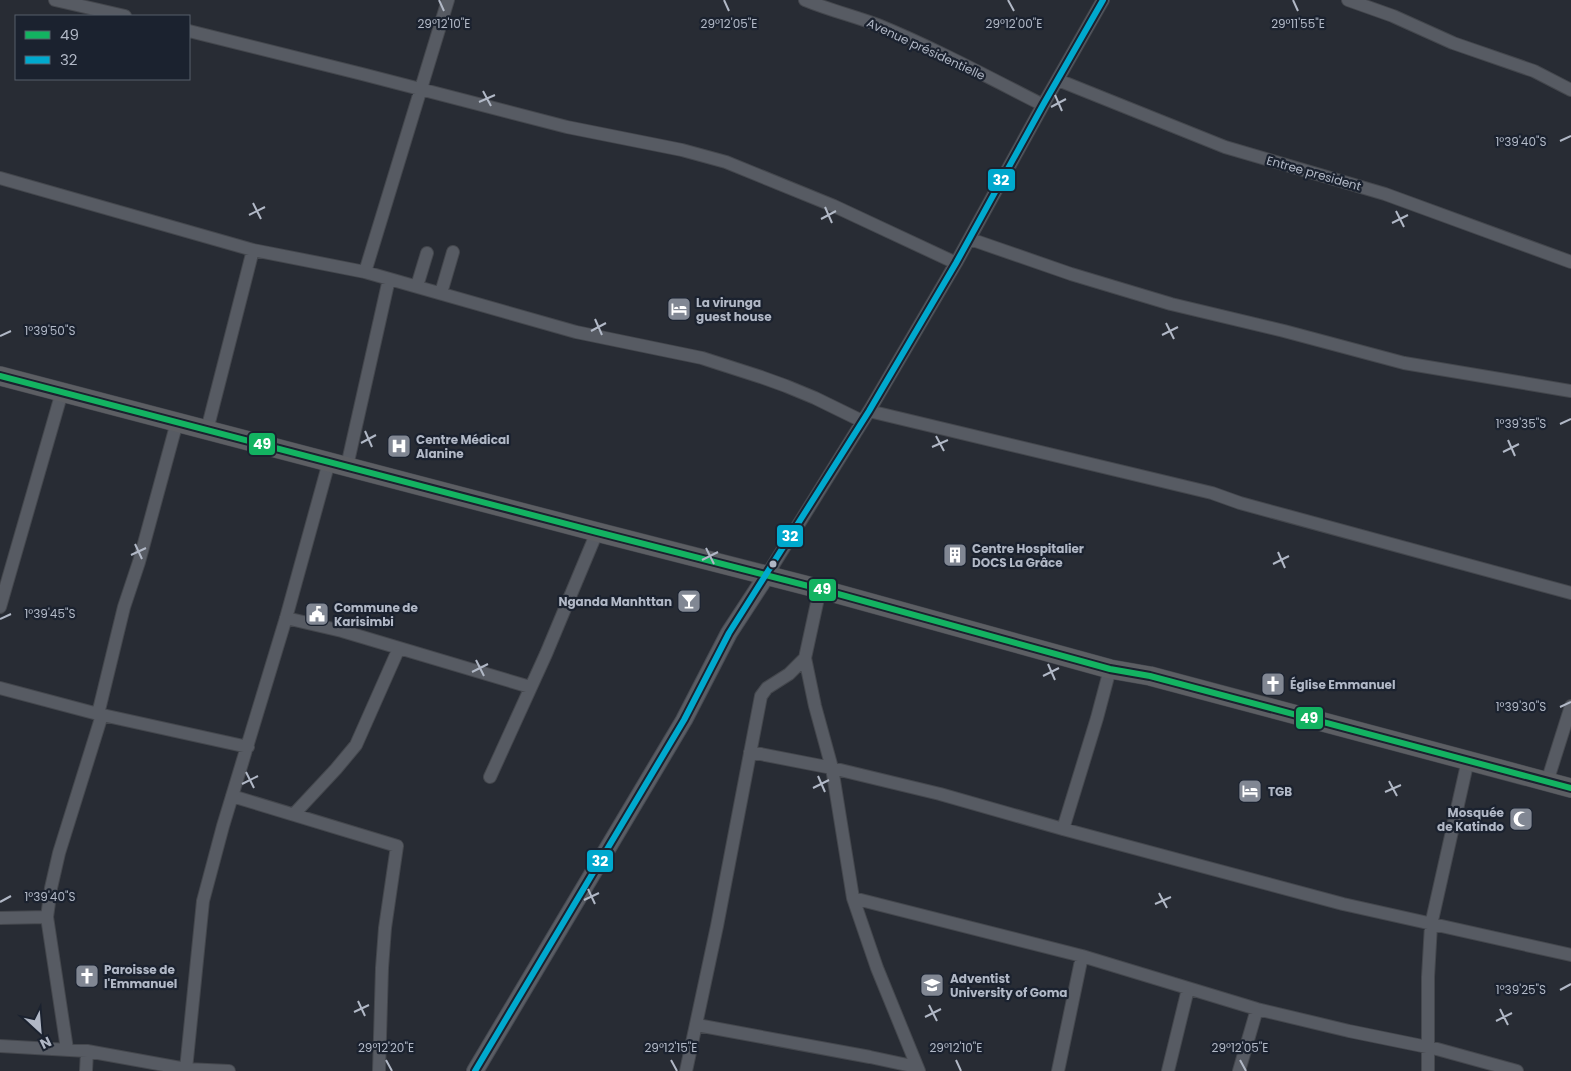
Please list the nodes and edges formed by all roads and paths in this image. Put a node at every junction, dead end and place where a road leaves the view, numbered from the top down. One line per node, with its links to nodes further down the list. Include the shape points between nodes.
1 (55, 0): 6 (street)
2 (448, 0): 9 (street)
3 (806, 0): 11 (street, Avenue présidentielle, via 880,26)
4 (1103, 0): 8 (street)
5 (1348, 0): 10 (street, via 1534,71)
6 (121, 15)
7 (190, 32): 9 (street)
8 (1058, 80): 11 (street); 17 (street, Entree president, via 1225,148 1385,194)
9 (420, 89): 18 (street, via 567,127 726,162 834,206); 19 (street)
10 (1571, 90)
11 (1043, 105): 13 (street)
12 (0, 178): 14 (street)
13 (970, 239): 18 (street); 25 (street, via 1171,304 1404,363)
14 (253, 250): 19 (street); 28 (street)
15 (454, 252): 22 (street)
16 (427, 253): 21 (street)
17 (1571, 262)
18 (956, 263): 26 (street)
19 (365, 272): 20 (street)
20 (390, 279): 21 (street); 30 (street)
21 (417, 286): 22 (street)
22 (441, 293): 26 (street, via 576,332 718,363)
23 (0, 376): 24 (highway)
24 (62, 392): 27 (highway); 35 (street)
25 (1571, 392)
26 (865, 416): 32 (street); 34 (street, via 1212,493)
27 (177, 422): 28 (highway); 43 (street, via 124,607)
28 (207, 430): 29 (highway)
29 (329, 462): 30 (highway); 36 (street)
30 (347, 466): 31 (highway)
31 (597, 532): 32 (highway); 40 (street)
32 (767, 575): 33 (highway); 72 (main road, via 729,633 684,720)
33 (820, 589): 38 (street); 39 (highway)
34 (1571, 593)
35 (0, 607)
36 (286, 618): 37 (street); 44 (street)
37 (399, 648): 40 (street); 52 (street, via 356,744)
38 (805, 658): 45 (street, via 761,696); 47 (street)
39 (1110, 669): 46 (highway, via 1150,676); 53 (street)
40 (530, 687): 48 (street)
41 (0, 688): 43 (street)
42 (1571, 706): 49 (street)
43 (100, 715): 44 (street); 55 (street, via 59,853)
44 (248, 747): 51 (street)
45 (750, 752): 47 (street); 62 (street)
46 (1468, 760): 49 (highway); 57 (street)
47 (832, 768): 53 (street); 54 (street)
48 (490, 777)
49 (1547, 782): 50 (highway)
50 (1571, 788)
51 (232, 796): 52 (street); 67 (street, via 203,900)
52 (294, 814): 71 (street, via 397,846 385,928)
53 (1063, 829): 57 (street)
54 (853, 898): 59 (street); 68 (street)
55 (47, 917): 56 (street); 65 (street)
56 (0, 918)
57 (1431, 925): 58 (street); 64 (street)
58 (1571, 955)
59 (1082, 956): 60 (street); 74 (street)
60 (1188, 989): 61 (street); 75 (street)
61 (1257, 1009): 64 (street); 76 (street)
62 (696, 1025): 68 (street); 73 (street)
63 (0, 1046): 65 (street)
64 (1428, 1047): 77 (street); 78 (street)
65 (67, 1050): 66 (street)
66 (87, 1051): 67 (street); 69 (street)
67 (186, 1068): 70 (street)
68 (918, 1069)
69 (86, 1071)
70 (229, 1071)
71 (379, 1071)
72 (475, 1071)
73 (686, 1071)
74 (1058, 1071)
75 (1168, 1071)
76 (1240, 1071)
77 (1428, 1071)
78 (1517, 1071)

